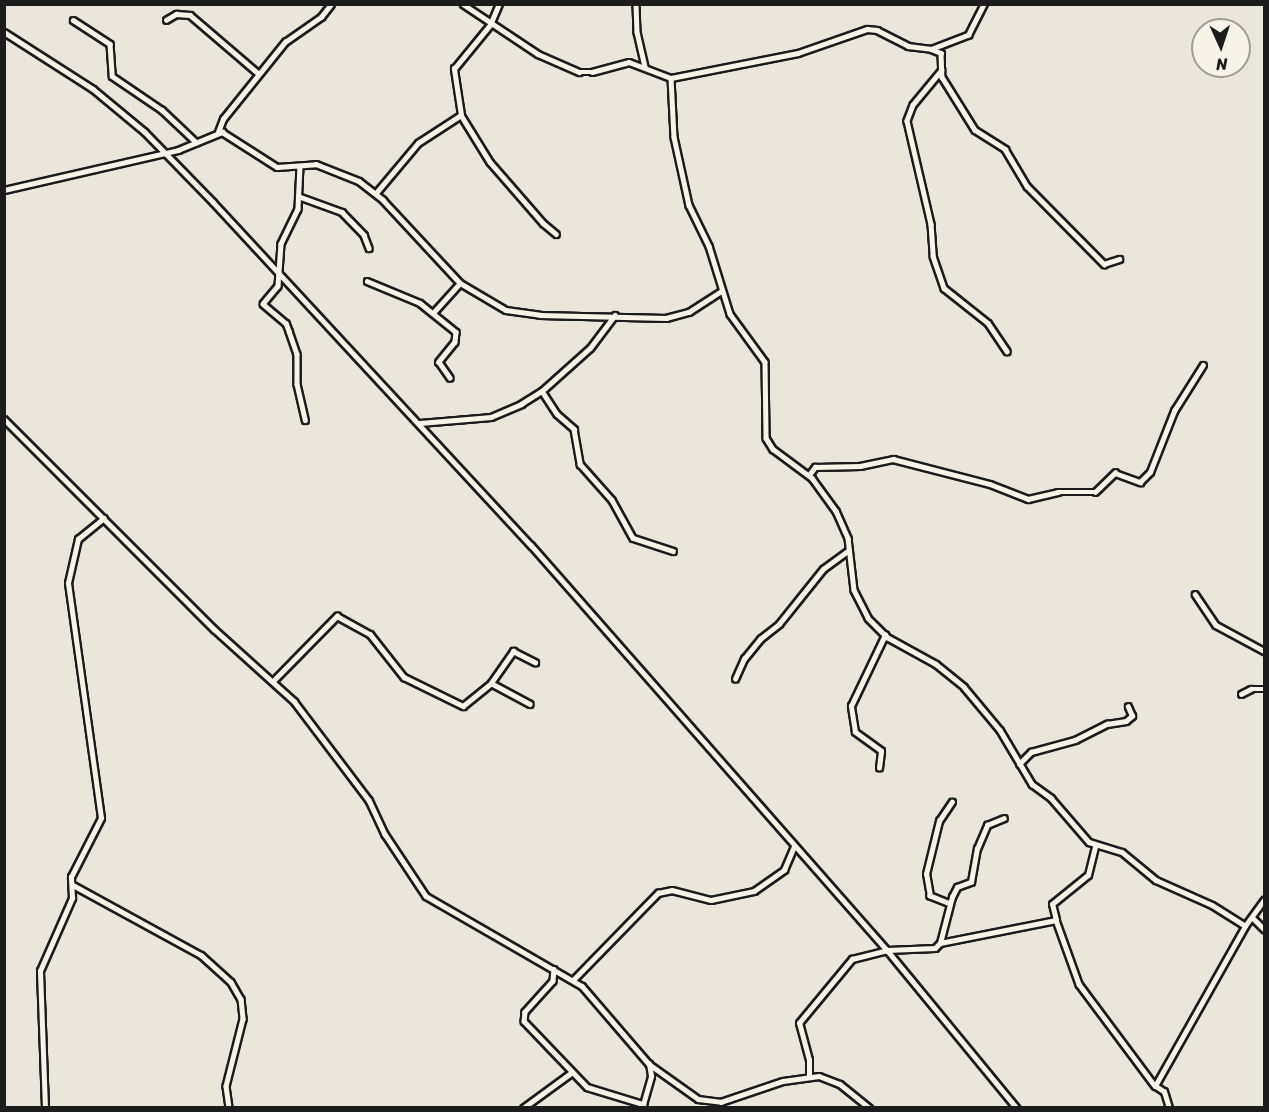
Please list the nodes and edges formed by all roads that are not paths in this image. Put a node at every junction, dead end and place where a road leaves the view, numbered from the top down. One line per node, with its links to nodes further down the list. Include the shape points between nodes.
1 (331, 4): 13 (street, via 321,17 285,42)
2 (463, 4): 8 (street)
3 (499, 4): 8 (street)
4 (636, 4): 11 (street, via 636,32)
5 (984, 4): 10 (street, via 968,35)
6 (73, 20): 17 (street, via 110,44 112,76 162,110)
7 (166, 20): 13 (street, via 176,14 190,15)
8 (490, 25): 11 (street, via 538,54 579,72 623,62); 15 (street, via 453,69)
9 (4, 32): 18 (street, via 93,89)
10 (931, 49): 12 (street, via 941,53); 14 (street, via 908,46 877,30 867,30 798,53)
11 (645, 67): 14 (street)
12 (942, 70): 25 (street, via 942,77 969,123 1005,149 1027,186 1104,264); 32 (street, via 913,105 907,121 931,224 933,256 944,288 988,323)
13 (258, 73): 16 (street, via 223,119)
14 (671, 78): 29 (street, via 674,137 683,181 689,205 709,246)
15 (461, 115): 21 (street, via 418,143); 23 (street, via 490,162)
16 (218, 132): 17 (street); 19 (street, via 227,134 269,164)
17 (196, 142): 18 (street)
18 (166, 153): 20 (street); 26 (street)
19 (300, 166): 21 (street, via 326,165); 22 (street)
20 (4, 190)
21 (376, 193): 28 (street)
22 (298, 196): 24 (street, via 342,212 364,235); 26 (street, via 295,219 281,244)
23 (556, 234)
24 (369, 248)
25 (1119, 259)
26 (278, 274): 37 (street, via 278,286 263,304 286,323); 38 (street)
27 (367, 281): 30 (street, via 416,301)
28 (460, 283): 30 (street); 31 (street, via 506,310)
29 (721, 291): 31 (street, via 680,315); 39 (street, via 738,329 765,362 764,426 768,443)
30 (433, 313): 34 (street, via 458,335 439,362)
31 (615, 315): 35 (street, via 590,348)
32 (1007, 351)
33 (1203, 365): 39 (street, via 1174,411 1150,472 1140,482 1115,473 1095,492 1058,492 1028,499 990,484 893,459 860,466 815,467)
34 (450, 378)
35 (542, 391): 38 (street, via 491,417 453,424); 42 (street, via 557,414 574,429 580,464 612,500 633,538)
36 (4, 419): 40 (street)
37 (305, 420)
38 (420, 423): 58 (street)
39 (808, 475): 41 (street, via 836,511)
40 (104, 518): 48 (street, via 214,628); 60 (street, via 78,539 68,588 101,813 100,824 71,877)
41 (849, 550): 44 (street, via 854,590 868,618); 47 (street, via 823,569 779,624 760,639)
42 (673, 551)
43 (1195, 594): 45 (street, via 1216,625)
44 (885, 635): 54 (street, via 957,680 1000,730); 55 (street, via 851,706 855,732 881,752)
45 (1264, 651)
46 (535, 662): 49 (street, via 513,651)
47 (735, 679)
48 (274, 680): 49 (street, via 337,616 370,634 404,677 463,706); 69 (street, via 369,800 421,892)
49 (490, 683): 52 (street)
50 (1264, 689): 51 (street)
51 (1241, 694)
52 (530, 704)
53 (1128, 707): 54 (street, via 1132,716 1126,721 1107,724 1075,740 1031,752)
54 (1019, 764): 59 (street, via 1036,788 1051,798)
55 (879, 768)
56 (952, 802): 62 (street, via 932,840 926,874 930,896)
57 (1004, 818): 62 (street, via 987,825 977,849 971,882 957,887)
58 (794, 846): 68 (street); 70 (street, via 784,870 754,891 711,900 672,890 658,893)
59 (1095, 846): 64 (street, via 1088,875 1053,904); 65 (street, via 1122,852 1156,880 1212,905)
60 (72, 885): 76 (street, via 70,906 40,971); 77 (street, via 201,955 231,982 241,999 243,1019 226,1086)
61 (1264, 900): 63 (street)
62 (950, 904): 67 (street)
63 (1253, 918): 65 (street); 66 (street)
64 (1056, 920): 67 (street); 74 (street, via 1079,984)
65 (1245, 926): 74 (street)
66 (1264, 929)
67 (940, 943): 68 (street, via 934,948)
68 (886, 951): 73 (street, via 852,958 800,1019); 80 (street)
69 (554, 969): 70 (street); 72 (street, via 553,981 523,1017)
70 (573, 980): 71 (street, via 602,1006)
71 (649, 1064): 73 (street, via 708,1103); 75 (street, via 651,1076)
72 (571, 1073): 75 (street, via 595,1091); 78 (street)
73 (809, 1077): 79 (street, via 825,1077 840,1084)
74 (1155, 1086): 81 (street, via 1164,1092)
75 (643, 1106)
76 (45, 1107)
77 (229, 1107)
78 (523, 1107)
79 (870, 1107)
80 (1017, 1107)
81 (1169, 1107)

